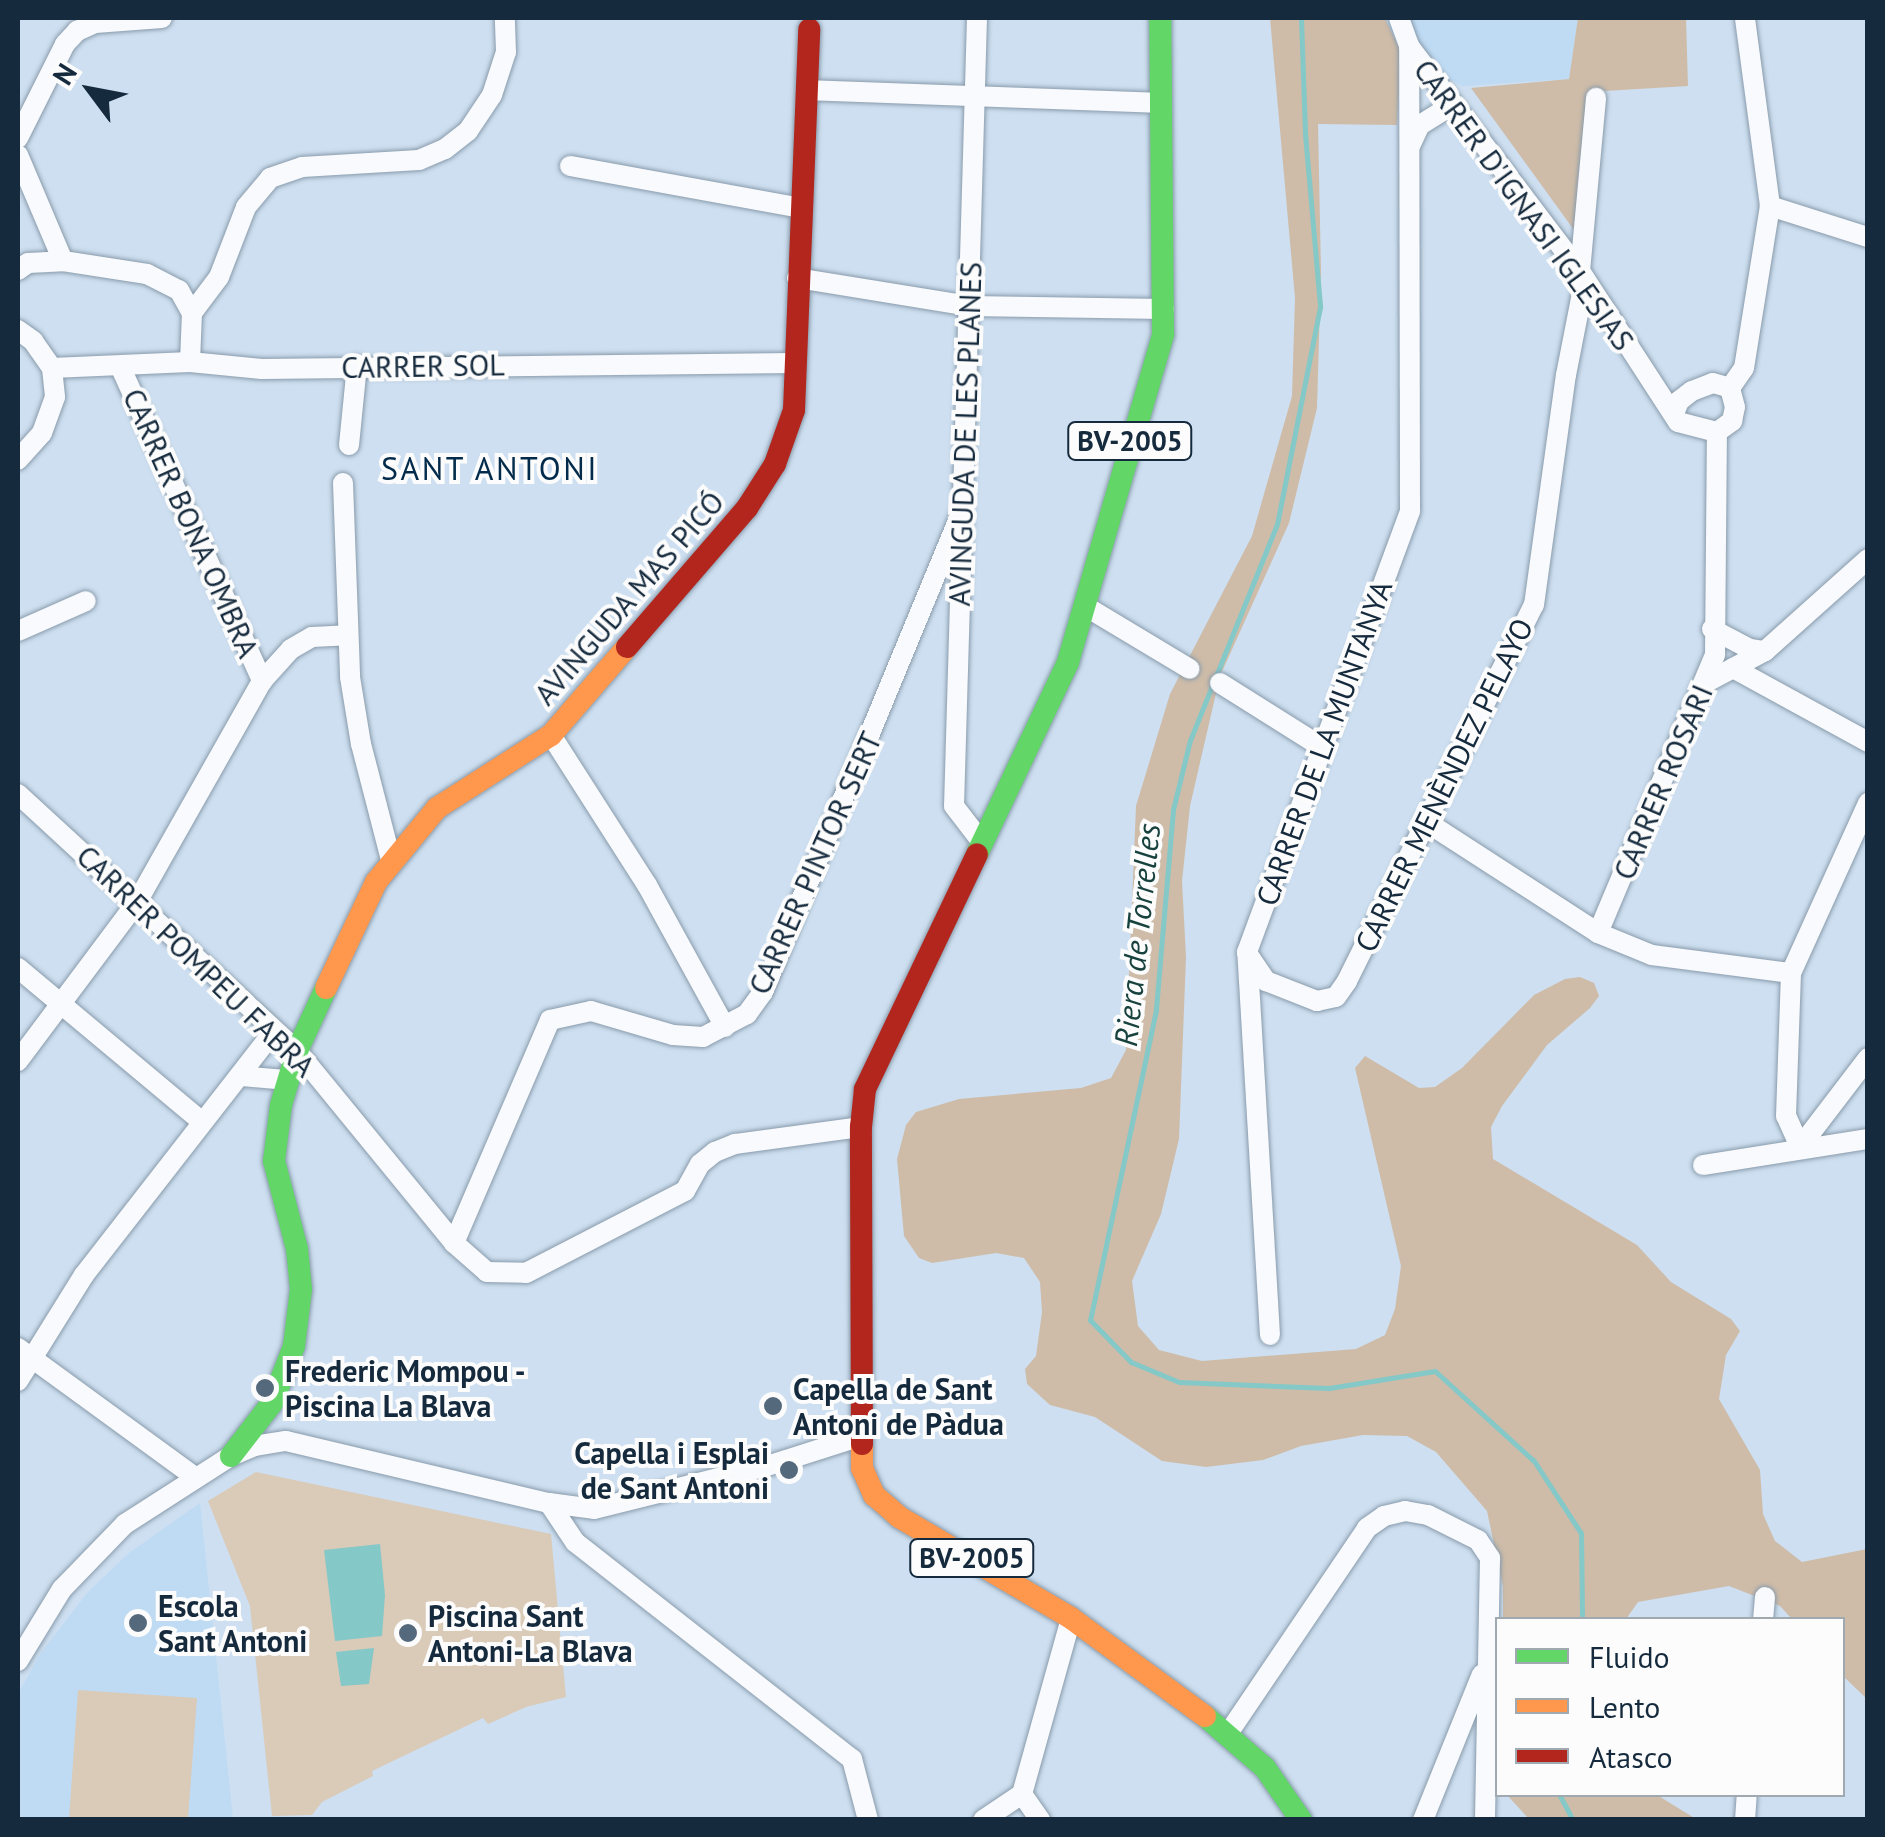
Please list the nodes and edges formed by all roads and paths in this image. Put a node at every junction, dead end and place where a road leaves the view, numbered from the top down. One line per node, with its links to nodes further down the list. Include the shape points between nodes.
1 (162, 18): 14 (street, via 96,23 78,31)
2 (504, 18): 27 (street, via 506,52 492,95 468,131 419,160 302,167 270,178 246,207 219,277)
3 (977, 18): 10 (street, AVINGUDA DE LES PLANES)
4 (1160, 18): 12 (main road, BV-2005)
5 (1399, 18): 8 (street)
6 (1745, 18): 18 (street)
7 (809, 29): 9 (main road, AVINGUDA MAS PICÓ)
8 (1409, 46): 13 (street, CARRER D'IGNASI IGLESIAS); 15 (street, CARRER DE LA MUNTANYA)
9 (808, 90): 10 (street); 19 (main road, AVINGUDA MAS PICÓ)
10 (977, 98): 12 (street); 25 (street, AVINGUDA DE LES PLANES)
11 (1596, 98): 23 (street, CARRER MENÈNDEZ PELAYO)
12 (1160, 104): 26 (main road, BV-2005)
13 (1454, 110): 15 (street, via 1420,125); 23 (street, CARRER D'IGNASI IGLESIAS)
14 (18, 138)
15 (1406, 152): 55 (street, CARRER DE LA MUNTANYA, via 1410,512)
16 (18, 155): 21 (street)
17 (570, 166): 19 (street)
18 (1770, 206): 20 (street); 34 (street, via 1744,368)
19 (800, 208): 24 (main road, AVINGUDA MAS PICÓ)
20 (1868, 237)
21 (62, 261): 22 (street); 27 (street, via 147,274 178,290)
22 (18, 270)
23 (1582, 277): 35 (street, CARRER D'IGNASI IGLESIAS); 58 (street, CARRER MENÈNDEZ PELAYO, via 1534,605)
24 (798, 278): 25 (street); 30 (main road, AVINGUDA MAS PICÓ)
25 (969, 306): 26 (street); 40 (street, AVINGUDA DE LES PLANES)
26 (1164, 308): 43 (main road, BV-2005, via 1163,334)
27 (192, 313): 29 (street)
28 (18, 330): 33 (street)
29 (190, 362): 31 (street, CARRER SOL, via 262,369); 32 (street, CARRER SOL)
30 (794, 363): 31 (street, CARRER SOL); 53 (main road, AVINGUDA MAS PICÓ, via 794,410 774,464 747,508)
31 (357, 365): 37 (street)
32 (120, 366): 33 (street, CARRER SOL); 50 (street, CARRER BONA OMBRA)
33 (52, 368): 38 (street, via 55,398 42,433)
34 (1730, 388): 35 (street, via 1713,383 1692,391); 36 (street, via 1732,421)
35 (1674, 414): 36 (street, via 1678,422)
36 (1717, 432): 44 (street, CARRER ROSARI)
37 (350, 445)
38 (18, 460)
39 (343, 484): 46 (street)
40 (960, 516): 59 (street, AVINGUDA DE LES PLANES, via 954,806); 67 (street, CARRER PINTOR SERT, via 777,965 747,1014)
41 (1868, 559): 47 (street)
42 (86, 601): 45 (street)
43 (1085, 606): 48 (street); 59 (main road, BV-2005, via 1052,698)
44 (1712, 629): 47 (street); 51 (street, CARRER ROSARI, via 1715,655)
45 (18, 630)
46 (348, 635): 50 (street, via 312,637); 60 (street, via 361,744)
47 (1766, 651): 49 (street)
48 (1190, 668)
49 (1733, 668): 51 (street); 54 (street)
50 (262, 681): 61 (street)
51 (1707, 682): 62 (street, CARRER ROSARI)
52 (1220, 683): 55 (street)
53 (551, 735): 60 (main road, AVINGUDA MAS PICÓ, via 437,808); 67 (street)
54 (1868, 742)
55 (1320, 746): 63 (street, CARRER DE LA MUNTANYA)
56 (18, 794): 61 (street, CARRER POMPEU FABRA)
57 (1868, 803): 65 (street)
58 (1425, 821): 62 (street); 63 (street, CARRER MENÈNDEZ PELAYO, via 1336,997 1317,1001 1266,982)
59 (981, 841): 75 (main road, BV-2005, via 870,1075)
60 (390, 860): 69 (main road, AVINGUDA MAS PICÓ)
61 (137, 902): 66 (street); 68 (street, CARRER POMPEU FABRA)
62 (1598, 933): 65 (street, via 1652,955)
63 (1246, 952): 80 (street, CARRER DE LA MUNTANYA)
64 (18, 968): 66 (street)
65 (1791, 973): 77 (street, via 1786,1116)
66 (62, 1006): 71 (street); 74 (street)
67 (725, 1027): 79 (street, CARRER PINTOR SERT, via 703,1037 673,1034 591,1010 550,1020)
68 (274, 1032): 69 (street, CARRER POMPEU FABRA); 72 (street)
69 (297, 1051): 73 (main road, AVINGUDA MAS PICÓ); 79 (street, CARRER POMPEU FABRA)
70 (1868, 1058): 77 (street)
71 (18, 1061)
72 (240, 1076): 73 (street); 74 (street)
73 (287, 1080): 83 (main road, AVINGUDA MAS PICÓ, via 274,1161 301,1289 294,1346)
74 (202, 1122): 81 (street)
75 (860, 1127): 79 (street, CARRER POMPEU FABRA, via 714,1152 685,1191 526,1274 487,1272); 84 (main road, BV-2005)
76 (1868, 1139): 77 (street)
77 (1800, 1146): 78 (street)
78 (1702, 1165)
79 (454, 1243)
80 (1270, 1335)
81 (25, 1354): 82 (street); 87 (street)
82 (18, 1382)
83 (272, 1404): 85 (street); 86 (main road, AVINGUDA MAS PICÓ)
84 (861, 1436): 89 (street); 93 (main road, BV-2005, via 867,1483 899,1518)
85 (286, 1441): 86 (street, AVINGUDA MAS PICÓ); 88 (street)
86 (231, 1456): 87 (street, AVINGUDA MAS PICÓ)
87 (195, 1477): 94 (street, AVINGUDA MAS PICÓ, via 125,1524 62,1589)
88 (549, 1503): 89 (street); 90 (street)
89 (594, 1509): 90 (street)
90 (576, 1542): 98 (street, via 852,1759)
91 (1765, 1597): 92 (street)
92 (1763, 1617)
93 (1072, 1618): 96 (main road, BV-2005); 97 (street)
94 (18, 1660)
95 (1486, 1662): 96 (street, via 1490,1558 1478,1540 1428,1515 1384,1516 1343,1558); 102 (street); 103 (street)
96 (1227, 1735): 101 (main road, BV-2005, via 1265,1768)
97 (1022, 1794): 99 (street); 100 (street)
98 (868, 1820)
99 (983, 1820)
100 (1040, 1820)
101 (1302, 1820)
102 (1423, 1820)
103 (1485, 1820)

